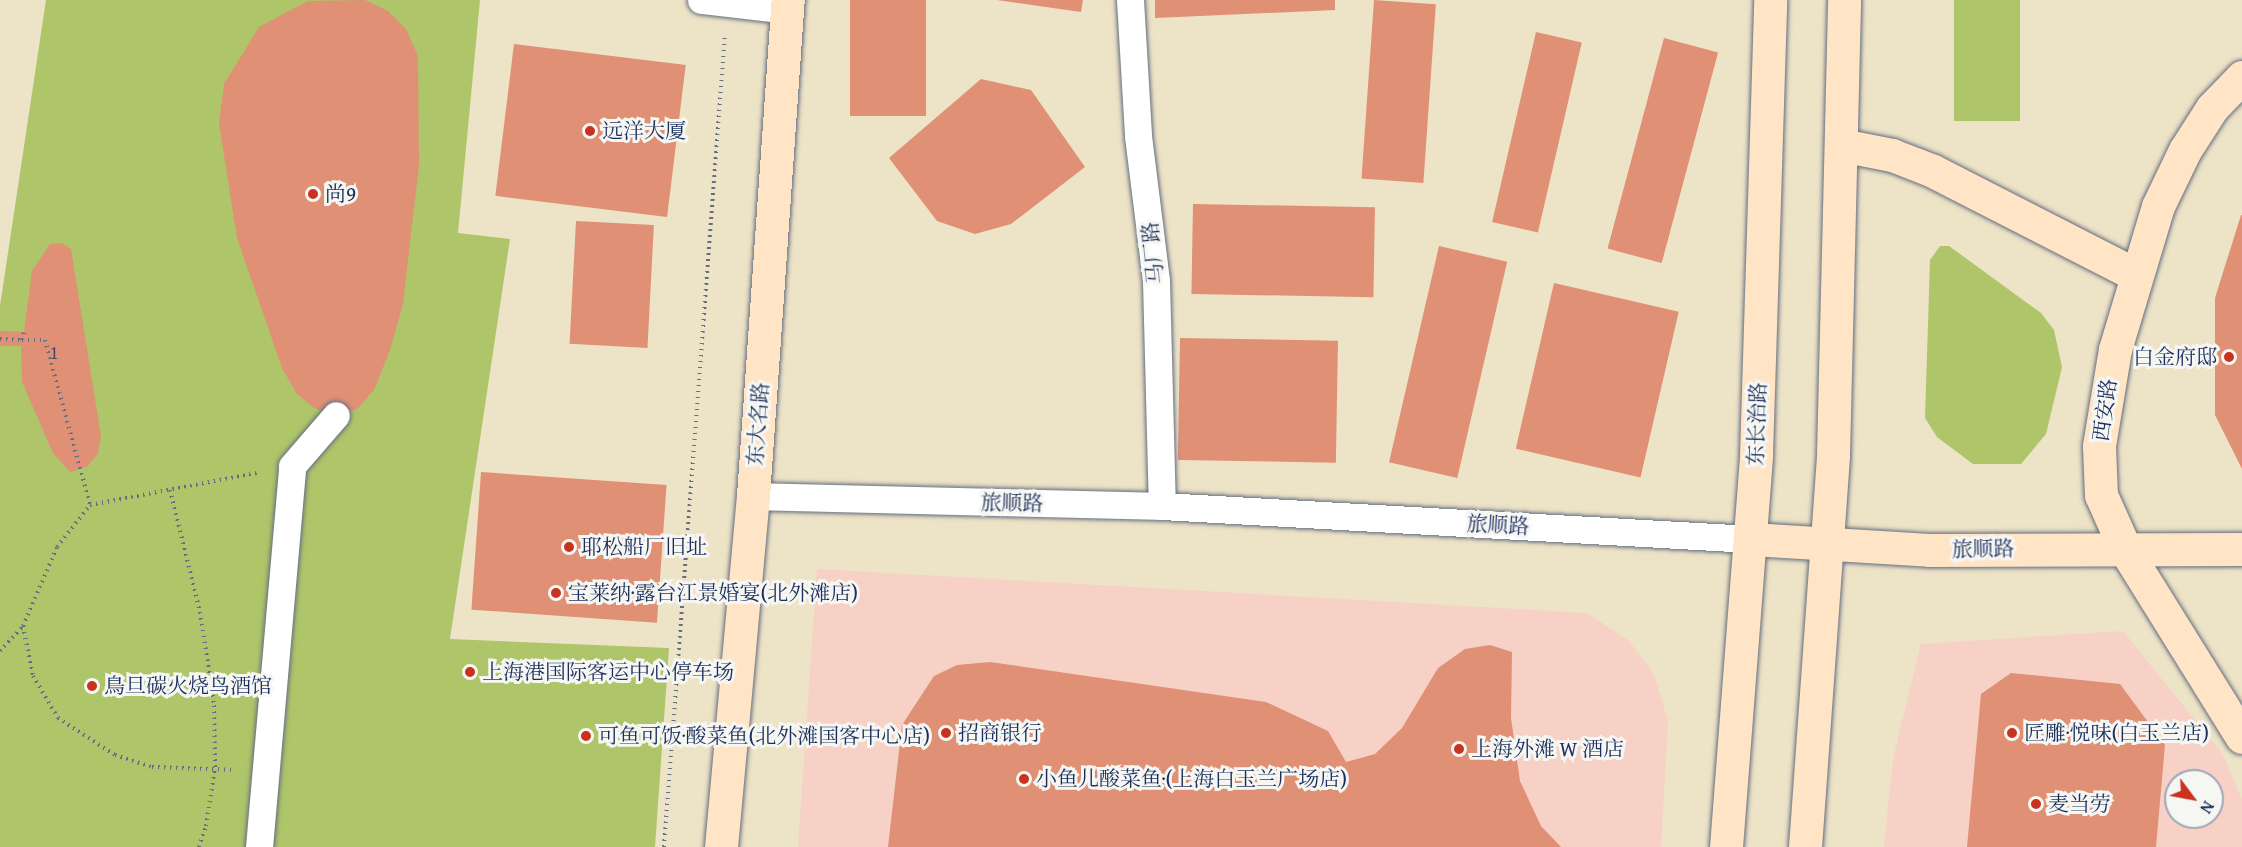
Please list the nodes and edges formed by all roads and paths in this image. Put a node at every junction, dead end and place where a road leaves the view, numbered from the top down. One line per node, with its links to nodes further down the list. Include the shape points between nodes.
1 (1130, 0): 17 (street, 马厂路, via 1138,136 1156,281)
2 (1770, 0): 18 (main road, 东长治路)
3 (1844, 0): 7 (main road)
4 (714, 2): 5 (street); 28 (path)
5 (788, 5): 15 (main road, 东大名路)
6 (2242, 77): 8 (main road, 西安路, via 2212,108 2185,150)
7 (1841, 145): 8 (main road, via 1892,155 1933,171); 19 (main road)
8 (2134, 274): 21 (main road, 西安路, via 2099,446 2101,495)
9 (24, 332): 11 (path)
10 (0, 339): 11 (path)
11 (22, 340): 16 (path, via 45,340)
12 (336, 415): 13 (street)
13 (292, 466): 14 (path); 25 (street)
14 (170, 489): 16 (path); 26 (path, bridge, via 200,612 214,703 215,767)
15 (753, 496): 17 (street, 旅顺路); 29 (main road, 东大名路)
16 (90, 505): 22 (path, via 57,547)
17 (1162, 506): 18 (street, 旅顺路)
18 (1751, 539): 19 (main road, 旅顺路); 30 (main road, 东长治路)
19 (1828, 544): 21 (main road, 旅顺路); 31 (main road)
20 (2242, 549): 21 (main road, 旅顺路)
21 (2126, 551): 24 (main road, 西安路)
22 (23, 626): 23 (path); 25 (path, via 33,676 58,718 116,754 152,767)
23 (0, 651)
24 (2242, 737)
25 (265, 772): 27 (street)
26 (199, 847)
27 (259, 847)
28 (664, 847)
29 (721, 847)
30 (1726, 847)
31 (1805, 847)

